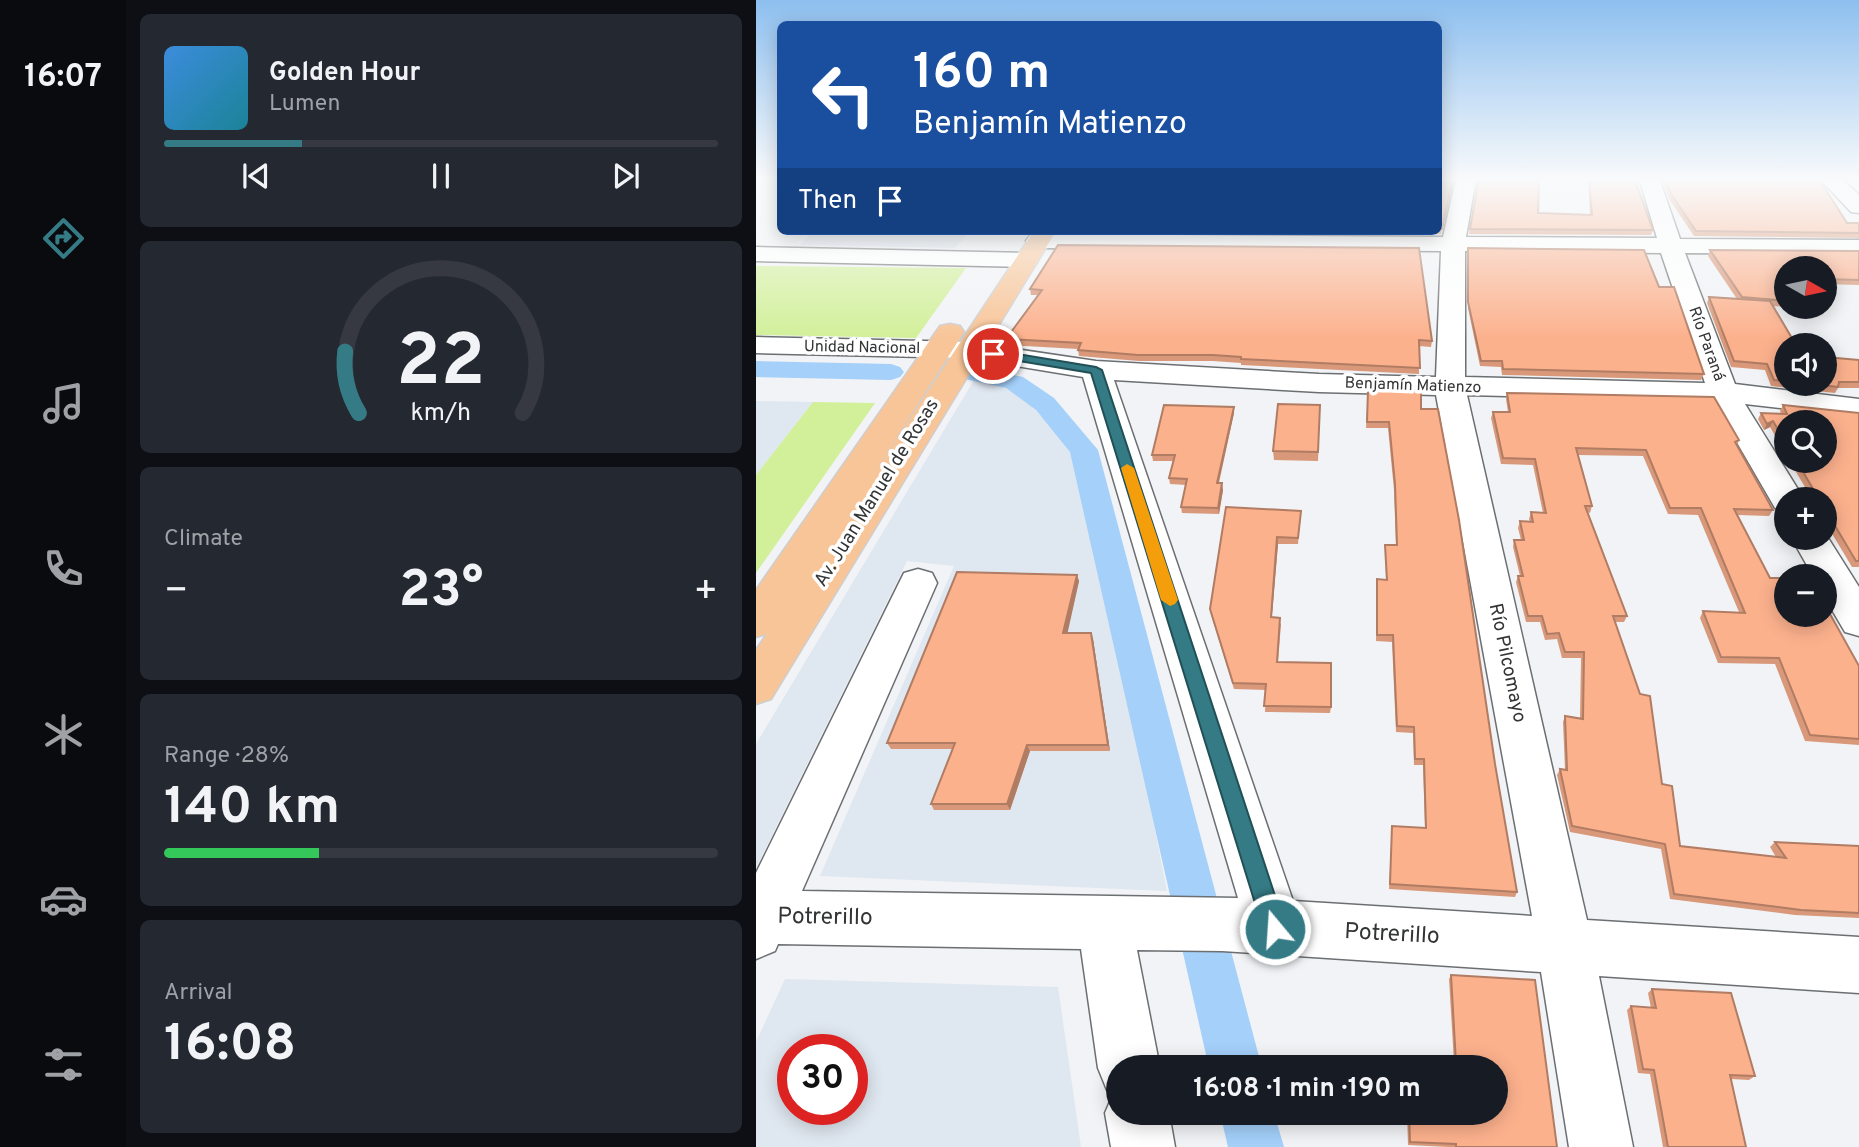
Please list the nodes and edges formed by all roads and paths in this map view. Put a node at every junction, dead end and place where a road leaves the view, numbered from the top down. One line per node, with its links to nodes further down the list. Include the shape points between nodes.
1 (1454, 232): 5 (street, Río Pilcomayo)
2 (1666, 232): 7 (street, Río Paraná)
3 (781, 235): 9 (street)
4 (1144, 236): 5 (street); 6 (street)
5 (1454, 244): 7 (street); 13 (street, Río Pilcomayo)
6 (1027, 245): 9 (street); 11 (main road, Av. Juan Manuel de Rosas)
7 (1671, 247): 8 (street); 14 (street, Río Paraná)
8 (1859, 247)
9 (759, 254)
10 (756, 345): 11 (street, Unidad Nacional)
11 (953, 350): 12 (street, Benjamín Matienzo); 20 (main road, Av. Juan Manuel de Rosas); 21 (main road, Av. Juan Manuel de Rosas)
12 (1096, 370): 13 (street, Benjamín Matienzo); 24 (street)
13 (1450, 388): 14 (street, Benjamín Matienzo); 25 (street, Río Pilcomayo)
14 (1723, 392): 15 (street, Benjamín Matienzo); 16 (street, Río Paraná)
15 (1859, 408)
16 (1779, 487)
17 (1817, 550): 19 (street)
18 (918, 583): 23 (street)
19 (1859, 621)
20 (756, 622)
21 (756, 686)
22 (1104, 921): 23 (street, Potrerillo); 24 (street, Potrerillo); 27 (street)
23 (759, 922)
24 (1275, 929): 25 (street, Potrerillo)
25 (1565, 945): 26 (street, Potrerillo); 30 (street, Río Pilcomayo)
26 (1859, 965)
27 (1127, 1055)
28 (1140, 1125): 29 (street)
29 (1143, 1147)
30 (1601, 1147)

